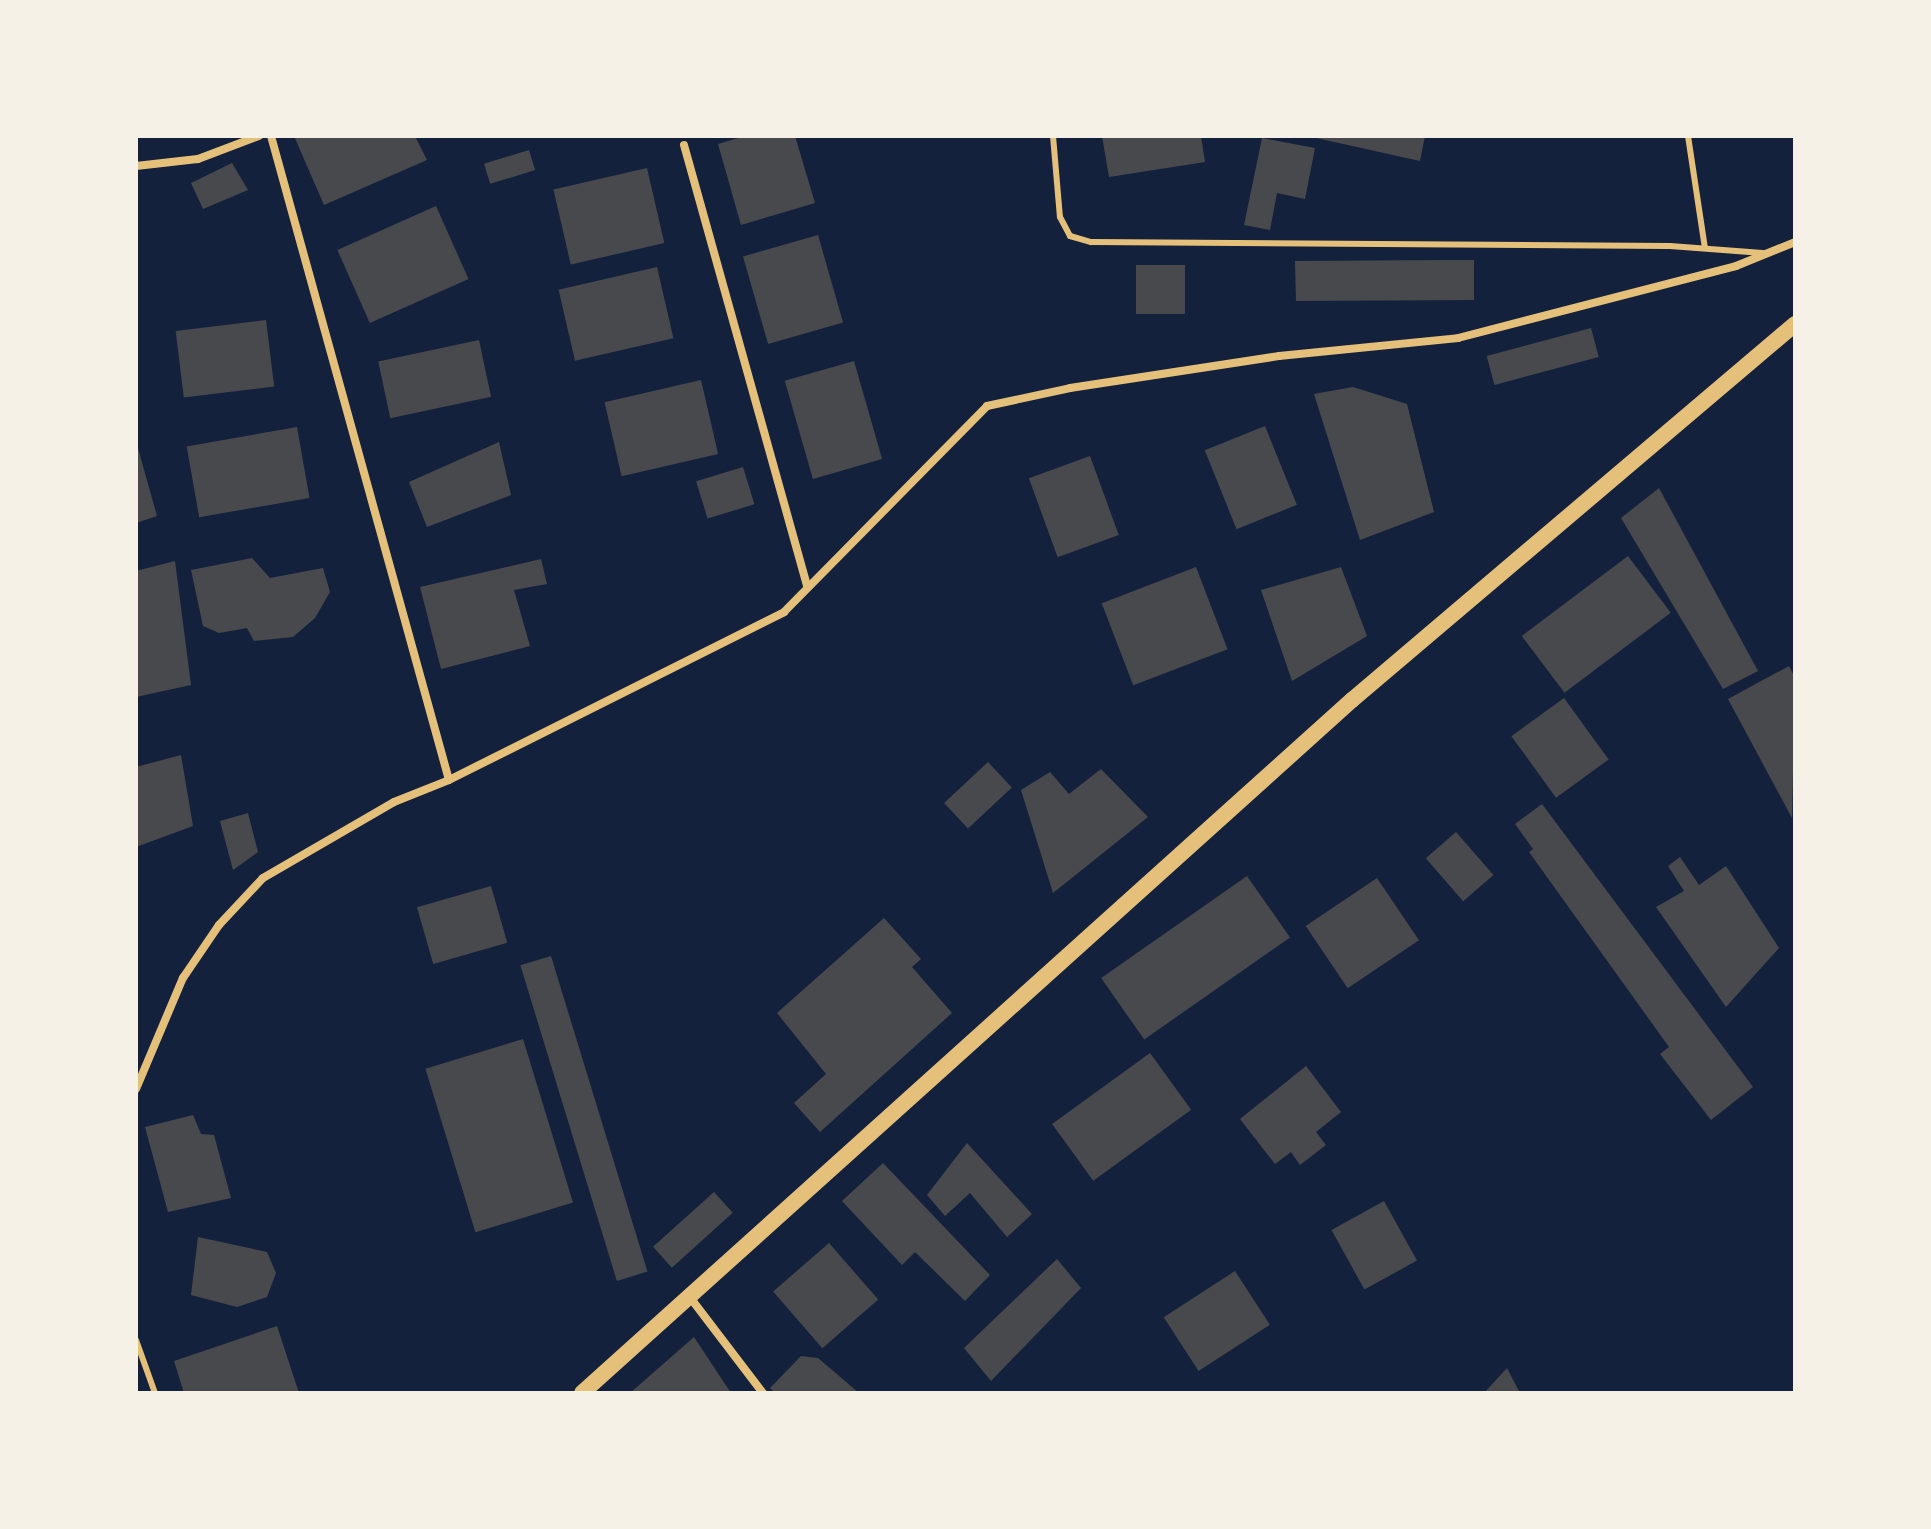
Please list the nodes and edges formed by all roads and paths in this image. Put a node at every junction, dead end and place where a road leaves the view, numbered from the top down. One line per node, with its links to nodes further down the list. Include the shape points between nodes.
1 (259, 136): 6 (street, via 198,159)
2 (271, 136): 12 (street)
3 (1053, 136): 8 (lane, via 1060,217 1070,236 1091,242)
4 (1688, 136): 8 (lane)
5 (684, 145): 11 (street)
6 (136, 166)
7 (1795, 242): 9 (street)
8 (1705, 248): 9 (lane)
9 (1767, 253): 11 (street, via 1458,338 1279,356 987,406 861,540)
10 (1795, 324): 14 (main road, via 1352,700)
11 (807, 587): 12 (street, via 784,612)
12 (449, 780): 13 (street, via 394,802 263,878 219,925 183,978)
13 (136, 1089)
14 (689, 1296): 17 (main road); 18 (street)
15 (136, 1340): 16 (lane)
16 (155, 1393)
17 (582, 1393)
18 (763, 1393)

